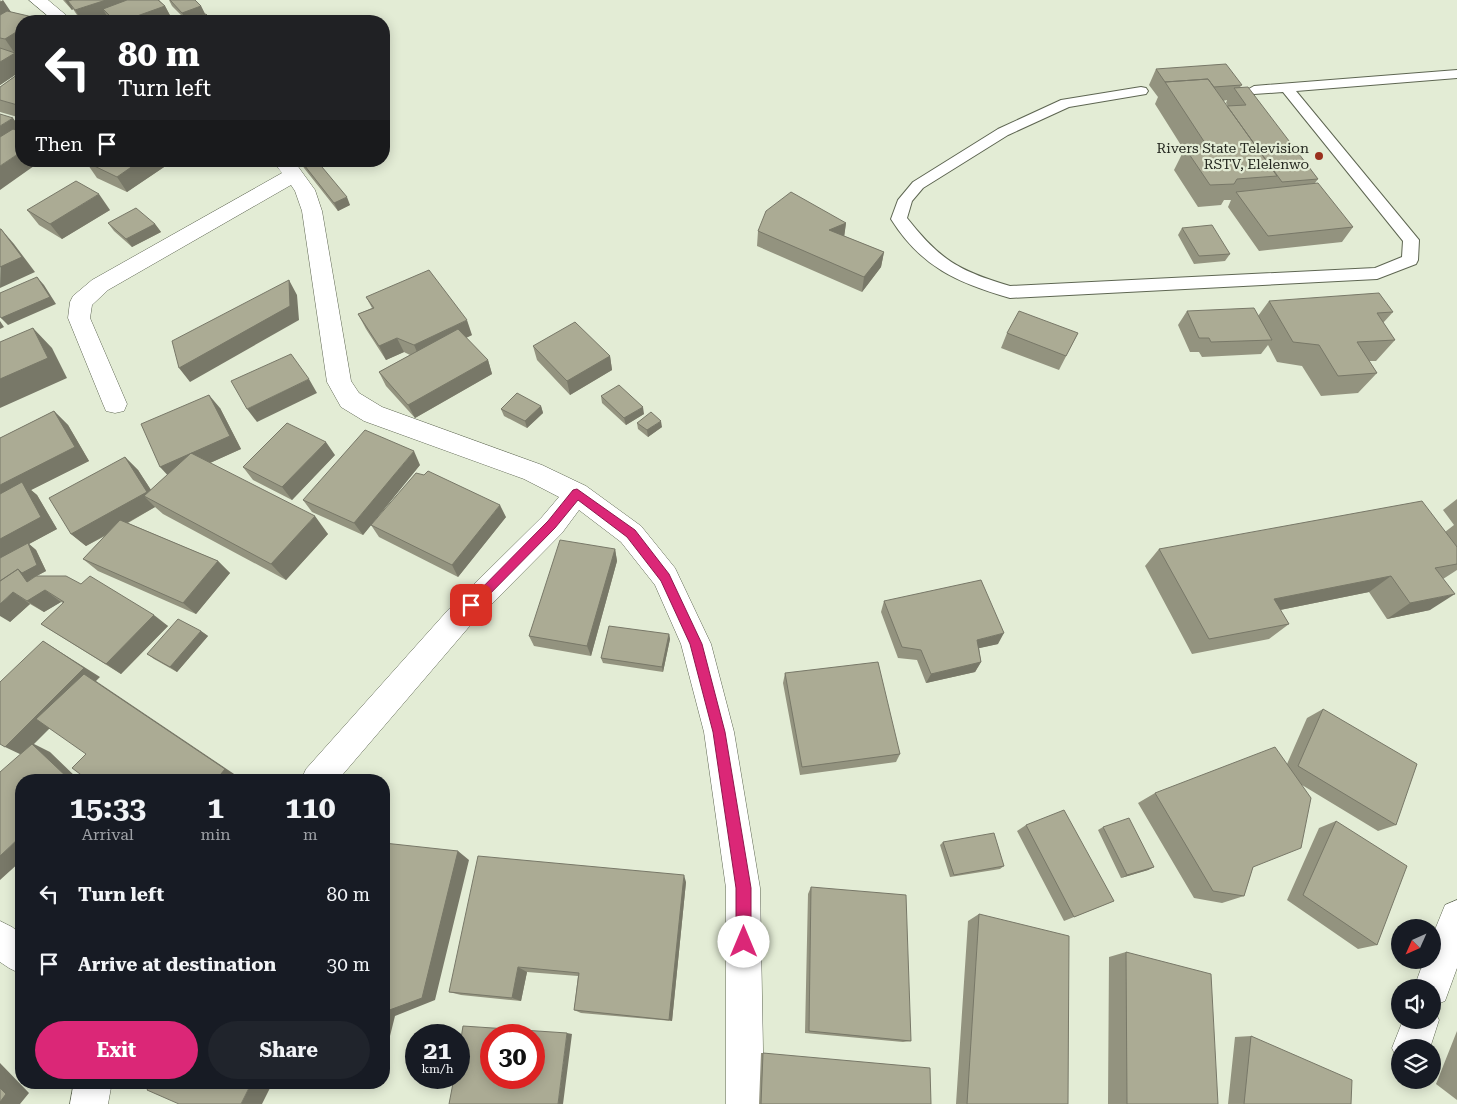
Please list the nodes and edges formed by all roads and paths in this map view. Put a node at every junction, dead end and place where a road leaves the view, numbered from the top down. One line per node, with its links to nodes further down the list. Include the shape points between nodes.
1 (37, 0): 2 (street)
2 (56, 15)
3 (1457, 74): 4 (lane)
4 (1287, 88): 5 (lane); 6 (lane, via 1411,240 1410,260 1377,273 1010,292 955,272 926,252 899,219 901,205 918,185 1003,132 1066,103)
5 (1254, 90)
6 (1141, 92)
7 (289, 168): 8 (street, via 100,285 81,302 79,318); 9 (street, via 305,190 312,211 339,382 350,400 373,414 533,472)
8 (115, 404)
9 (577, 494): 10 (street, via 552,525 458,619); 17 (street, via 631,534 665,577 696,644 719,732 744,888)
10 (322, 774)
11 (1457, 917): 14 (street)
12 (0, 939): 13 (street)
13 (15, 951)
14 (1435, 979)
15 (92, 1089): 16 (street)
16 (89, 1104)
17 (745, 1104)

